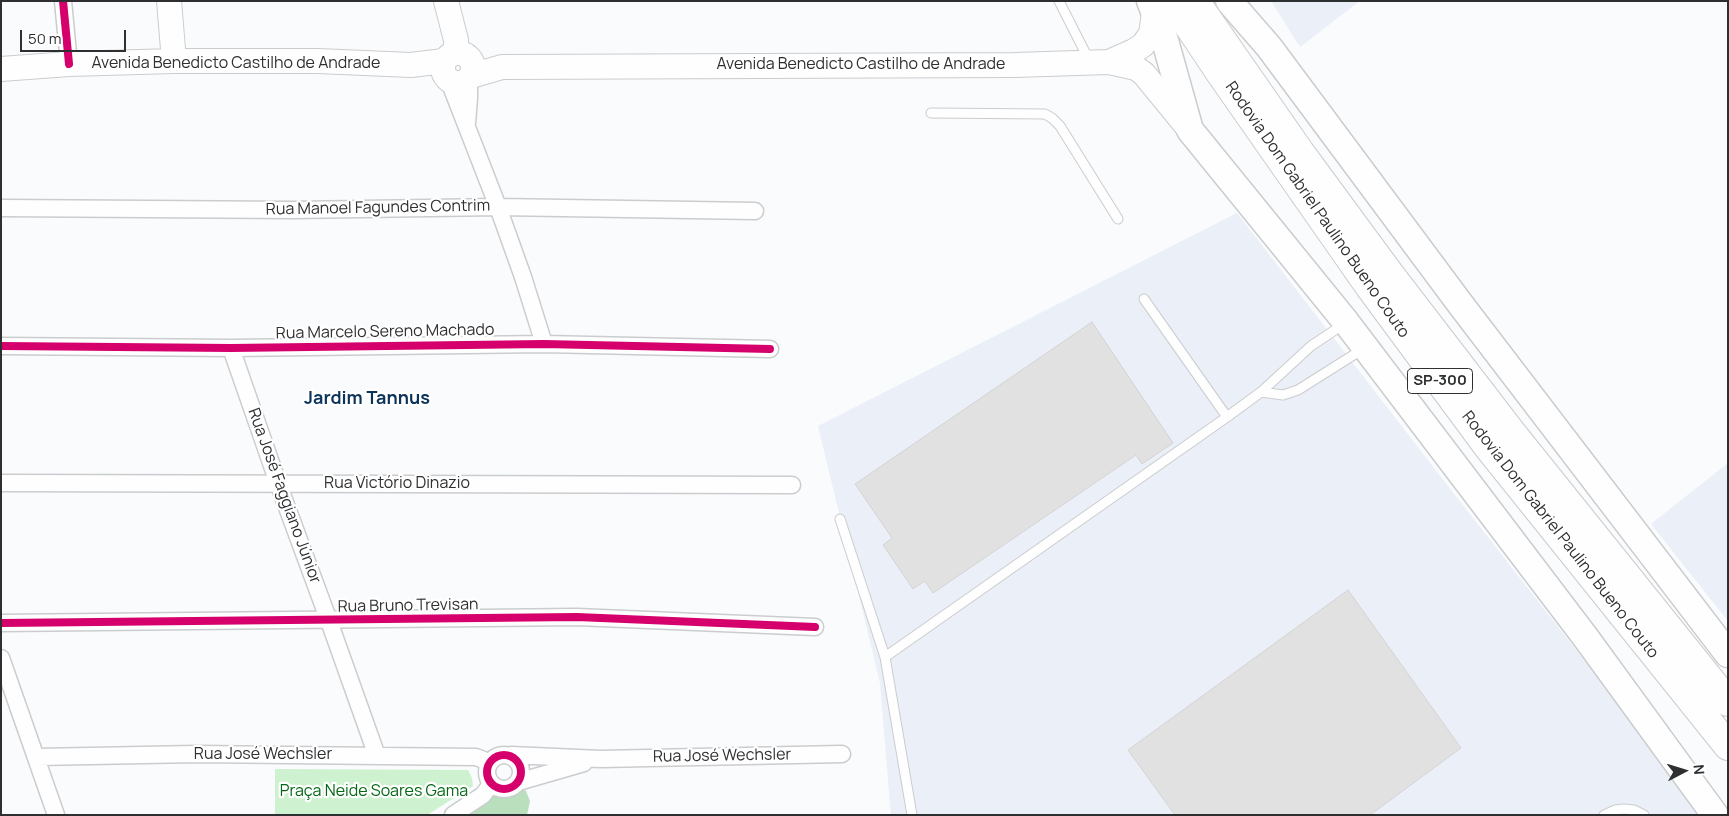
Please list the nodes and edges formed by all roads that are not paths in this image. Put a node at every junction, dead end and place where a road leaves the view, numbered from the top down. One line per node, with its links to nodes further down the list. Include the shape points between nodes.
1 (63, 1): 10 (street)
2 (169, 1): 8 (main road)
3 (446, 1): 12 (main road, via 456,40)
4 (1059, 1): 9 (lane)
5 (1195, 1): 38 (highway, Rodovia Dom Gabriel Paulino Bueno Couto / SP-300, via 1395,281 1512,433)
6 (1229, 1): 35 (main road, via 1270,47 1455,297)
7 (1159, 5): 9 (main road, via 1151,34 1143,45); 14 (main road, via 1164,37); 39 (highway, Rodovia Dom Gabriel Paulino Bueno Couto / SP-300, via 1220,73 1369,286 1488,447)
8 (174, 61): 10 (main road, Avenida Benedicto Castilho de Andrade); 12 (main road, Avenida Benedicto Castilho de Andrade, via 318,61)
9 (1100, 62): 12 (main road, Avenida Benedicto Castilho de Andrade); 14 (main road, Avenida Benedicto Castilho de Andrade, via 1136,68 1144,74)
10 (69, 64): 11 (main road, Avenida Benedicto Castilho de Andrade)
11 (1, 69)
12 (457, 69): 15 (street, via 467,127)
13 (931, 113): 18 (lane, via 1045,114 1060,126)
14 (1190, 130): 20 (main road)
15 (498, 206): 16 (street, Rua Manoel Fagundes Contrim, via 293,210); 17 (street, Rua Manoel Fagundes Contrim); 21 (street)
16 (1, 208)
17 (755, 211)
18 (1118, 219)
19 (1144, 299): 27 (lane)
20 (1346, 322): 24 (main road); 26 (lane, via 1311,346)
21 (544, 344): 23 (street, Rua Marcelo Sereno Machado); 25 (street, Rua Marcelo Sereno Machado)
22 (1, 346): 23 (street, Rua Marcelo Sereno Machado)
23 (232, 348): 29 (street, Rua José Faggiano Júnior)
24 (1365, 348): 26 (lane, via 1298,390 1283,395); 53 (main road, via 1586,638)
25 (770, 350)
26 (1261, 392): 27 (lane)
27 (1227, 417): 36 (lane)
28 (1, 483): 29 (street, Rua Victório Dinazio)
29 (278, 483): 30 (street, Rua Victório Dinazio); 32 (street, Rua José Faggiano Júnior)
30 (792, 485)
31 (840, 519): 36 (lane)
32 (329, 621): 33 (street, Rua Bruno Trevisan); 34 (street, Rua Bruno Trevisan, via 577,617); 41 (street, Rua José Faggiano Júnior)
33 (1, 623)
34 (816, 627)
35 (1728, 654)
36 (885, 657): 50 (lane)
37 (1, 658): 43 (street)
38 (1728, 702)
39 (1728, 746)
40 (842, 754): 44 (street, Rua José Wechsler)
41 (377, 756): 43 (street, Rua José Wechsler, via 196,754); 45 (street, Rua José Wechsler, via 476,757)
42 (511, 756): 44 (street, Rua José Wechsler); 45 (street, via 499,754); 46 (street, via 521,770)
43 (37, 757): 48 (street)
44 (601, 758): 46 (street, Rua José Wechsler)
45 (489, 762): 47 (street, via 486,773)
46 (518, 782): 47 (street, via 508,789 496,788)
47 (492, 784): 49 (street, via 483,795)
48 (56, 815)
49 (453, 815)
50 (912, 815)
51 (1604, 815): 52 (lane, via 1624,809)
52 (1644, 815)
53 (1715, 815)

